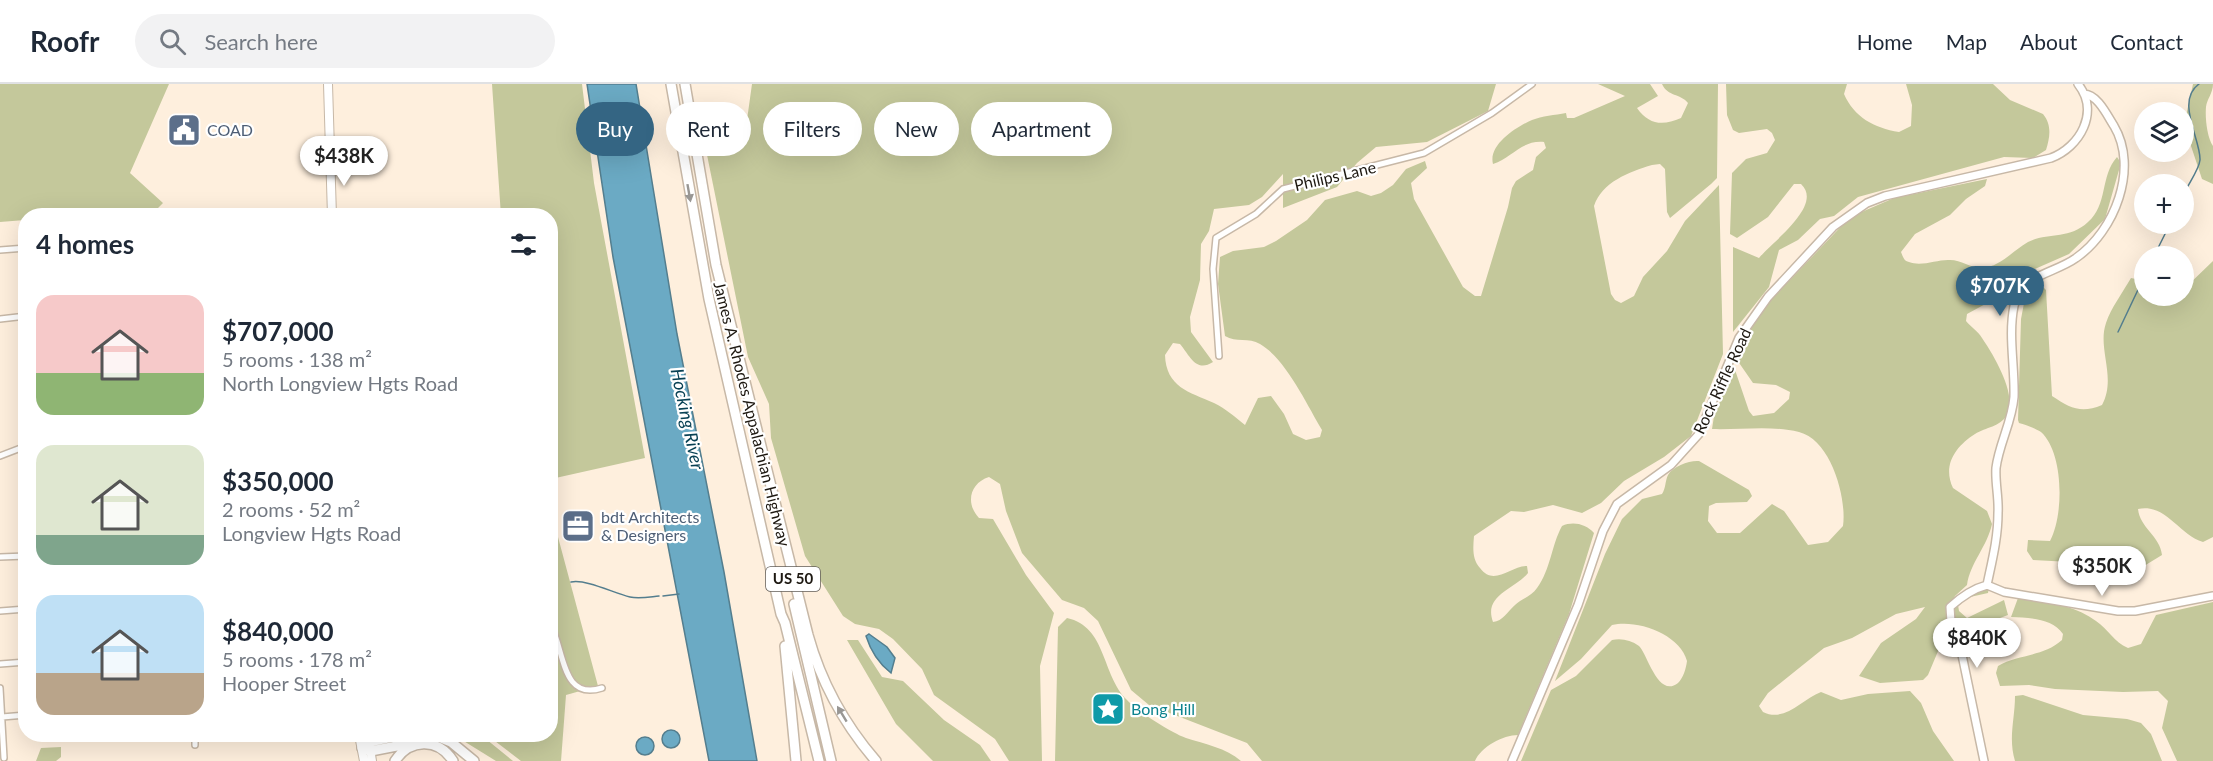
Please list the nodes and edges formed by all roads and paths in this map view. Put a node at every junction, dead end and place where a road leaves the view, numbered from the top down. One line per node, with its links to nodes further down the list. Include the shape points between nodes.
1 (328, 84): 7 (main road)
2 (671, 84): 22 (highway, James A. Rhodes Appalachian Highway / US 50, one-way to 22, via 710,299)
3 (685, 84): 13 (highway, James A. Rhodes Appalachian Highway / US 50, via 710,236)
4 (1532, 84): 12 (street, Philips Lane, via 1424,153 1283,189 1256,214 1216,238 1213,269)
5 (2078, 84): 6 (street, Rock Riffle Road)
6 (2084, 94): 18 (street, via 2094,98 2124,145 2123,184 2090,248 2074,260 2040,274 2017,297 2012,325 2014,399 1996,471 1998,527); 45 (street, Rock Riffle Road, via 2086,121 2067,151 1867,203 1833,227 1768,297 1738,338 1699,434 1671,465 1627,495 1610,514 1578,605)
7 (332, 208)
8 (18, 249): 9 (street)
9 (0, 250)
10 (18, 317): 11 (street)
11 (0, 319)
12 (1219, 356)
13 (743, 382): 43 (highway); 44 (highway, James A. Rhodes Appalachian Highway / US 50, one-way to 13, via 839,710 812,651)
14 (18, 449): 15 (street)
15 (0, 456)
16 (18, 556): 17 (street)
17 (0, 557)
18 (1987, 585): 19 (street, via 2004,592 2118,610); 46 (street, via 1957,600 1949,615 1961,650)
19 (2213, 596)
20 (18, 610): 21 (street)
21 (0, 611)
22 (781, 614): 41 (highway); 42 (highway, James A. Rhodes Appalachian Highway / US 50)
23 (558, 646): 27 (street, via 576,686 586,691)
24 (18, 663): 25 (street)
25 (0, 664)
26 (0, 688): 29 (street)
27 (602, 688)
28 (18, 716): 29 (street)
29 (2, 717): 36 (street)
30 (195, 742): 34 (street)
31 (384, 742): 35 (highway)
32 (451, 742): 40 (highway)
33 (422, 743): 35 (highway); 38 (highway, via 405,749); 39 (highway, via 442,750)
34 (195, 746)
35 (368, 748): 37 (main road)
36 (4, 758)
37 (364, 761)
38 (395, 761)
39 (453, 761)
40 (474, 761)
41 (796, 761)
42 (819, 761)
43 (831, 761)
44 (876, 761)
45 (1512, 761)
46 (1984, 761)

